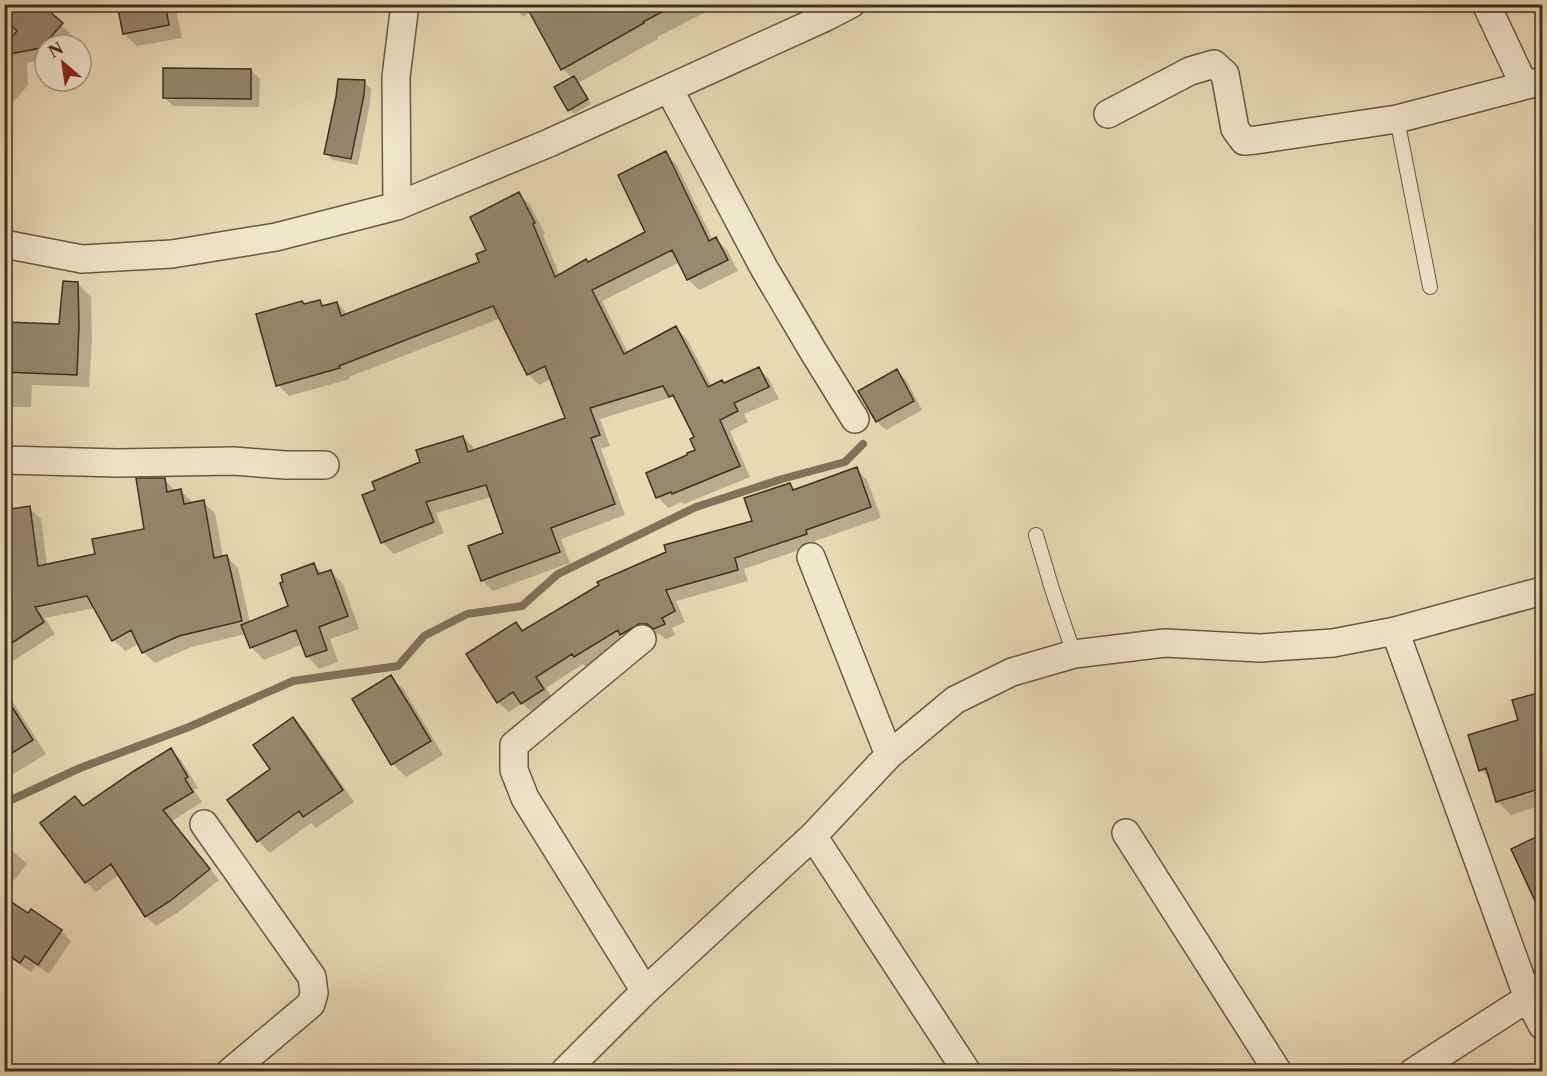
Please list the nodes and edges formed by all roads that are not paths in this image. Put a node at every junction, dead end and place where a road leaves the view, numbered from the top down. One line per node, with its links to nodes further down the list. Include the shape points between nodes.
1 (405, 4): 8 (street, via 396,77)
2 (851, 4): 5 (street)
3 (1486, 4): 4 (street)
4 (1533, 83): 7 (street)
5 (669, 89): 8 (street); 11 (street, via 764,268)
6 (1108, 114): 7 (street, via 1190,71 1214,64 1225,74 1235,129 1244,141)
7 (1397, 119): 10 (lane)
8 (397, 206): 9 (street, via 276,237 172,254 82,259)
9 (4, 243)
10 (1430, 287)
11 (855, 419)
12 (4, 459): 13 (street)
13 (325, 465)
14 (1036, 535): 19 (lane)
15 (812, 557): 20 (street)
16 (1542, 591): 17 (street)
17 (1395, 631): 19 (street, via 1334,643 1260,648 1165,643); 25 (street)
18 (642, 639): 24 (street, via 514,745 514,770 525,798)
19 (1074, 654): 20 (street, via 1012,672 955,700)
20 (889, 755): 23 (street)
21 (204, 824): 27 (street, via 312,977 314,993 311,1004)
22 (1126, 833): 30 (street)
23 (813, 836): 24 (street); 29 (street)
24 (645, 991): 28 (street)
25 (1528, 998): 26 (street); 31 (street)
26 (1542, 1025)
27 (230, 1071)
28 (564, 1071)
29 (967, 1071)
30 (1278, 1071)
31 (1413, 1071)

